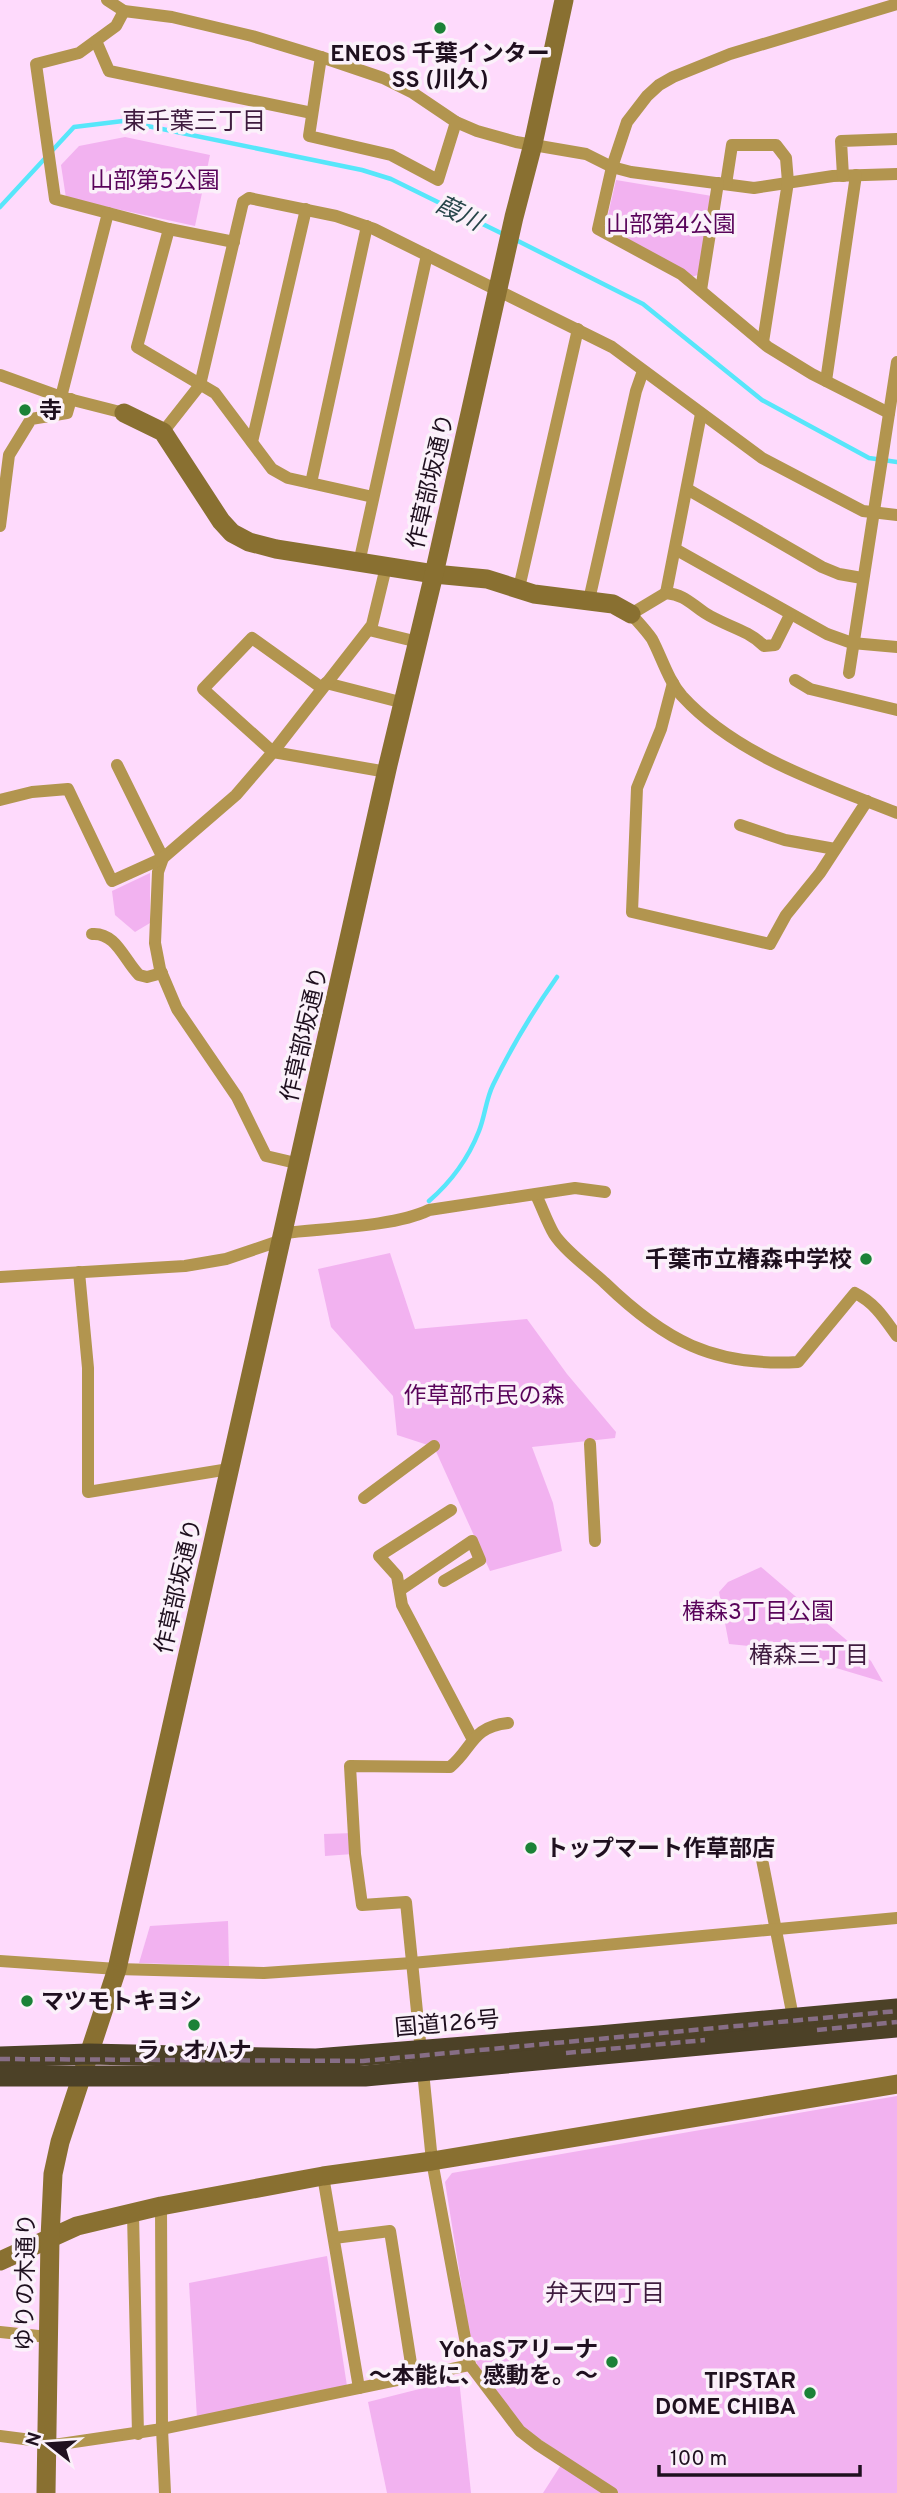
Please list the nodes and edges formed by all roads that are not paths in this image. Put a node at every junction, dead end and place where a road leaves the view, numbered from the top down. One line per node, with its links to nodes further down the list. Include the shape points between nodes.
1 (107, 0): 4 (street)
2 (564, 0): 11 (street, 作草部坂通り)
3 (894, 4): 5 (street); 12 (street, via 730,54 659,85 635,111)
4 (124, 11): 6 (street, via 116,26); 7 (street, via 226,29)
5 (897, 19)
6 (96, 41): 8 (street, via 109,71); 19 (street, via 79,53 36,64 55,199)
7 (321, 57): 8 (street); 9 (street, via 383,78)
8 (312, 113): 9 (street, via 309,136 391,155 438,180)
9 (456, 122): 11 (street)
10 (897, 139): 15 (street, via 841,141)
11 (533, 144): 12 (street, via 586,154); 24 (street, 作草部坂通り)
12 (612, 167): 17 (street); 25 (street, via 598,229 681,274)
13 (897, 174): 14 (street)
14 (856, 175): 15 (street); 31 (street)
15 (843, 176): 16 (street)
16 (788, 182): 17 (street, via 754,188); 17 (street, via 786,158 776,145 732,145); 27 (street)
17 (722, 184): 25 (street)
18 (306, 209): 20 (street); 22 (street, via 249,198 243,202); 38 (street)
19 (107, 212): 21 (street); 33 (street)
20 (367, 226): 23 (street); 39 (street)
21 (169, 229): 22 (street); 32 (street, via 137,347)
22 (234, 242): 32 (street)
23 (427, 255): 24 (street); 41 (street)
24 (498, 290): 26 (street); 48 (street, 作草部坂通り)
25 (701, 290): 27 (street)
26 (578, 329): 29 (street); 50 (street)
27 (762, 342): 31 (street)
28 (897, 362): 35 (street)
29 (643, 371): 36 (street); 52 (street)
30 (0, 375): 33 (street)
31 (826, 382): 35 (street)
32 (200, 385): 37 (street); 38 (street, via 215,393)
33 (66, 398): 34 (street); 44 (street, via 67,413 31,419 9,455)
34 (124, 413): 37 (street)
35 (889, 413): 42 (street)
36 (701, 414): 40 (street); 42 (street, via 762,458)
37 (163, 432): 46 (street, via 232,533 276,550)
38 (252, 442): 39 (street, via 272,468 288,478)
39 (312, 483): 41 (street)
40 (687, 489): 45 (street); 49 (street, via 822,567)
41 (373, 497): 46 (street)
42 (873, 513): 43 (street); 49 (street)
43 (897, 515)
44 (0, 526)
45 (675, 548): 51 (street); 54 (street)
46 (359, 563): 47 (street)
47 (386, 567): 48 (street); 55 (street)
48 (434, 574): 50 (street, via 487,579); 56 (street, 作草部坂通り)
49 (862, 578): 57 (street)
50 (519, 588): 52 (street)
51 (666, 593): 53 (street); 54 (street, via 681,595 764,646 775,645)
52 (589, 600): 53 (street, via 613,604)
53 (631, 614): 61 (street, via 651,638)
54 (790, 615): 57 (street)
55 (369, 629): 56 (street); 62 (street)
56 (418, 642): 63 (street, 作草部坂通り)
57 (852, 643): 58 (street); 59 (street)
58 (897, 647)
59 (849, 673)
60 (795, 680): 64 (street, via 810,689)
61 (673, 683): 69 (street, via 702,714 764,757); 72 (street, via 637,788 632,912 770,944)
62 (324, 685): 63 (street); 65 (street); 65 (street, via 252,638 203,689)
63 (404, 703): 67 (street, 作草部坂通り)
64 (897, 710)
65 (273, 752): 67 (street); 73 (street, via 236,794)
66 (117, 765): 73 (street)
67 (387, 772): 76 (street, 作草部坂通り)
68 (0, 800): 73 (street, via 68,789 113,881)
69 (867, 801): 70 (street); 72 (street)
70 (897, 813)
71 (740, 825): 72 (street, via 785,840)
72 (835, 849)
73 (163, 858): 75 (street, via 158,872 155,943)
74 (92, 934): 75 (street, via 110,937 139,975)
75 (162, 973): 76 (street, via 177,1009 237,1097 266,1156)
76 (300, 1164): 79 (street, 作草部坂通り)
77 (605, 1192): 78 (street, via 575,1188)
78 (536, 1195): 79 (street); 82 (street, via 555,1236 633,1310 704,1351 751,1362 798,1362 855,1293 877,1308)
79 (283, 1237): 80 (street, via 226,1259); 85 (street, 作草部坂通り)
80 (79, 1272): 81 (street); 85 (street, via 88,1368 88,1492)
81 (0, 1277)
82 (897, 1336)
83 (590, 1444): 88 (street)
84 (434, 1446): 86 (street)
85 (229, 1469): 98 (street, 作草部坂通り)
86 (364, 1498)
87 (451, 1510): 90 (street, via 379,1556 397,1576)
88 (594, 1542)
89 (443, 1581): 90 (street, via 481,1560 472,1541)
90 (400, 1590): 92 (street, via 402,1605)
91 (508, 1723): 92 (street)
92 (472, 1738): 97 (street, via 450,1768 351,1766 362,1905 406,1902)
93 (759, 1844): 95 (street)
94 (897, 1918): 95 (street)
95 (776, 1928): 97 (street); 100 (street)
96 (0, 1961): 98 (street)
97 (412, 1963): 98 (street, via 264,1973); 104 (street)
98 (117, 1969): 102 (street, 作草部坂通り)
99 (897, 2008): 100 (highway, 国道126号)
100 (793, 2017): 104 (highway, 国道126号)
101 (897, 2028): 104 (highway, 国道126号)
102 (89, 2054): 103 (highway, 国道126号); 104 (highway, 国道126号); 106 (street, 作草部坂通り)
103 (0, 2057)
104 (422, 2061): 106 (highway, 国道126号, via 316,2078); 108 (street)
105 (0, 2076): 106 (highway, 国道126号)
106 (82, 2076): 112 (street, ゆりの木通り, via 53,2174)
107 (897, 2084): 108 (street)
108 (432, 2161): 109 (street); 117 (street)
109 (323, 2176): 110 (street); 113 (street)
110 (161, 2206): 111 (street); 120 (street)
111 (133, 2214): 112 (street, via 77,2226); 121 (street)
112 (50, 2238): 114 (street); 116 (street, ゆりの木通り)
113 (334, 2238): 118 (street, via 390,2231); 119 (street)
114 (0, 2261)
115 (0, 2332): 116 (street)
116 (48, 2336): 123 (street, ゆりの木通り)
117 (470, 2365): 118 (street); 126 (street, via 520,2431)
118 (413, 2376): 119 (street)
119 (359, 2388): 120 (street)
120 (162, 2429): 121 (street); 125 (street)
121 (138, 2434): 123 (street)
122 (0, 2437): 123 (street)
123 (47, 2444): 124 (street, ゆりの木通り)
124 (47, 2493)
125 (165, 2493)
126 (612, 2493)

